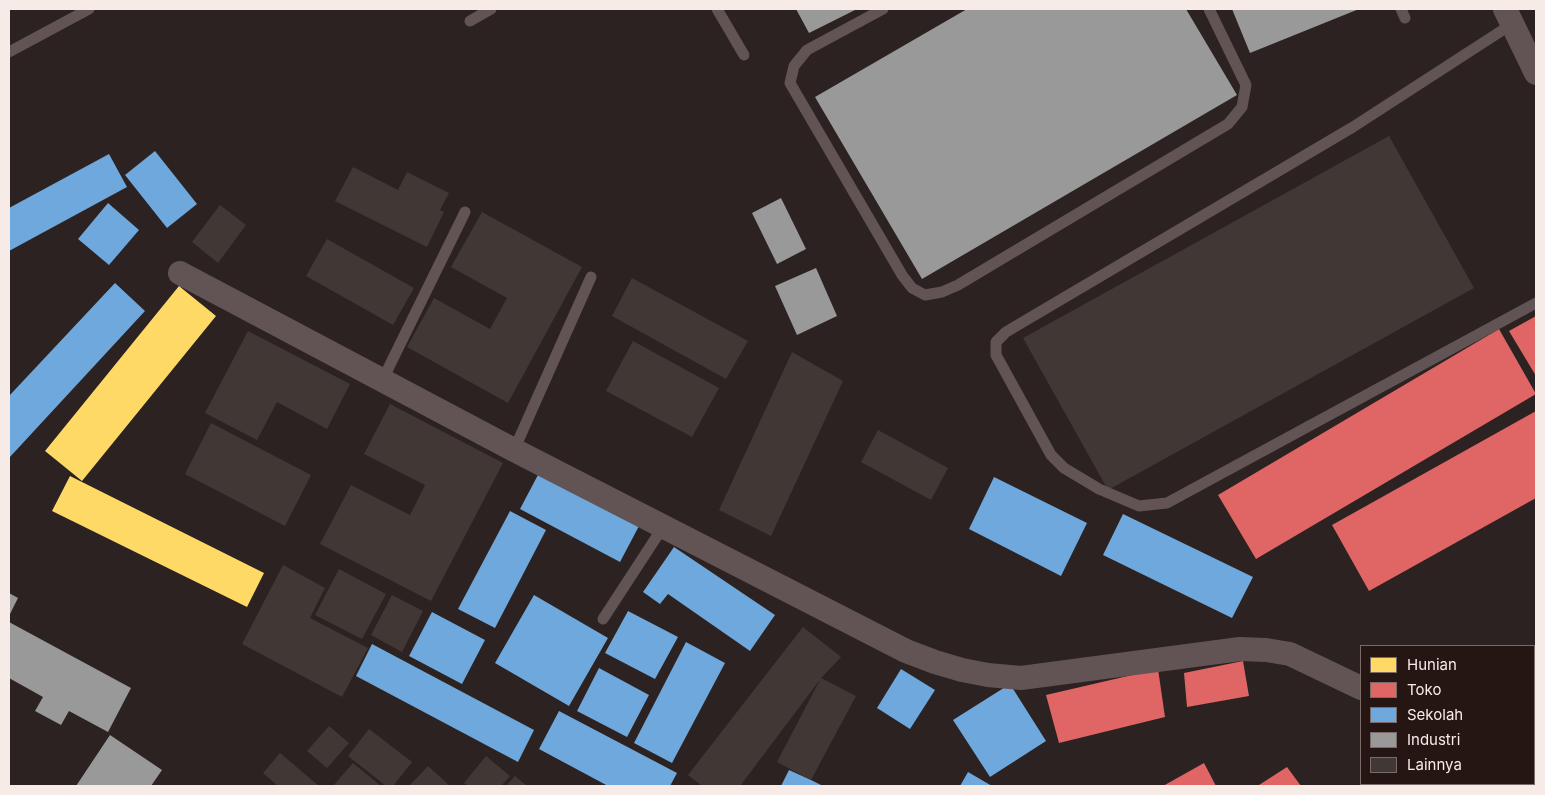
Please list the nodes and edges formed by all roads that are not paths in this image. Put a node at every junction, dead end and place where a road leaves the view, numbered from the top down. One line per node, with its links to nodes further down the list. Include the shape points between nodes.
1 (89, 9): 8 (lane)
2 (491, 9): 7 (lane)
3 (717, 9): 9 (lane)
4 (883, 9): 5 (lane, via 807,50 794,66 790,83 902,275 912,288 925,295 958,285 1228,124 1242,107 1246,85)
5 (1209, 9)
6 (1509, 16): 10 (street); 14 (lane, via 1353,127 1006,332 996,342 996,355 1051,455 1064,468 1099,489 1139,506 1167,503)
7 (470, 21)
8 (9, 52)
9 (744, 55)
10 (1536, 73)
11 (465, 212): 15 (lane)
12 (180, 273): 15 (street)
13 (591, 277): 16 (lane)
14 (1536, 303)
15 (382, 381): 16 (street)
16 (514, 450): 17 (street)
17 (663, 526): 18 (lane); 19 (street, via 906,651 962,670 1021,678 1240,649 1266,650 1290,654)
18 (603, 619)
19 (1360, 688)

